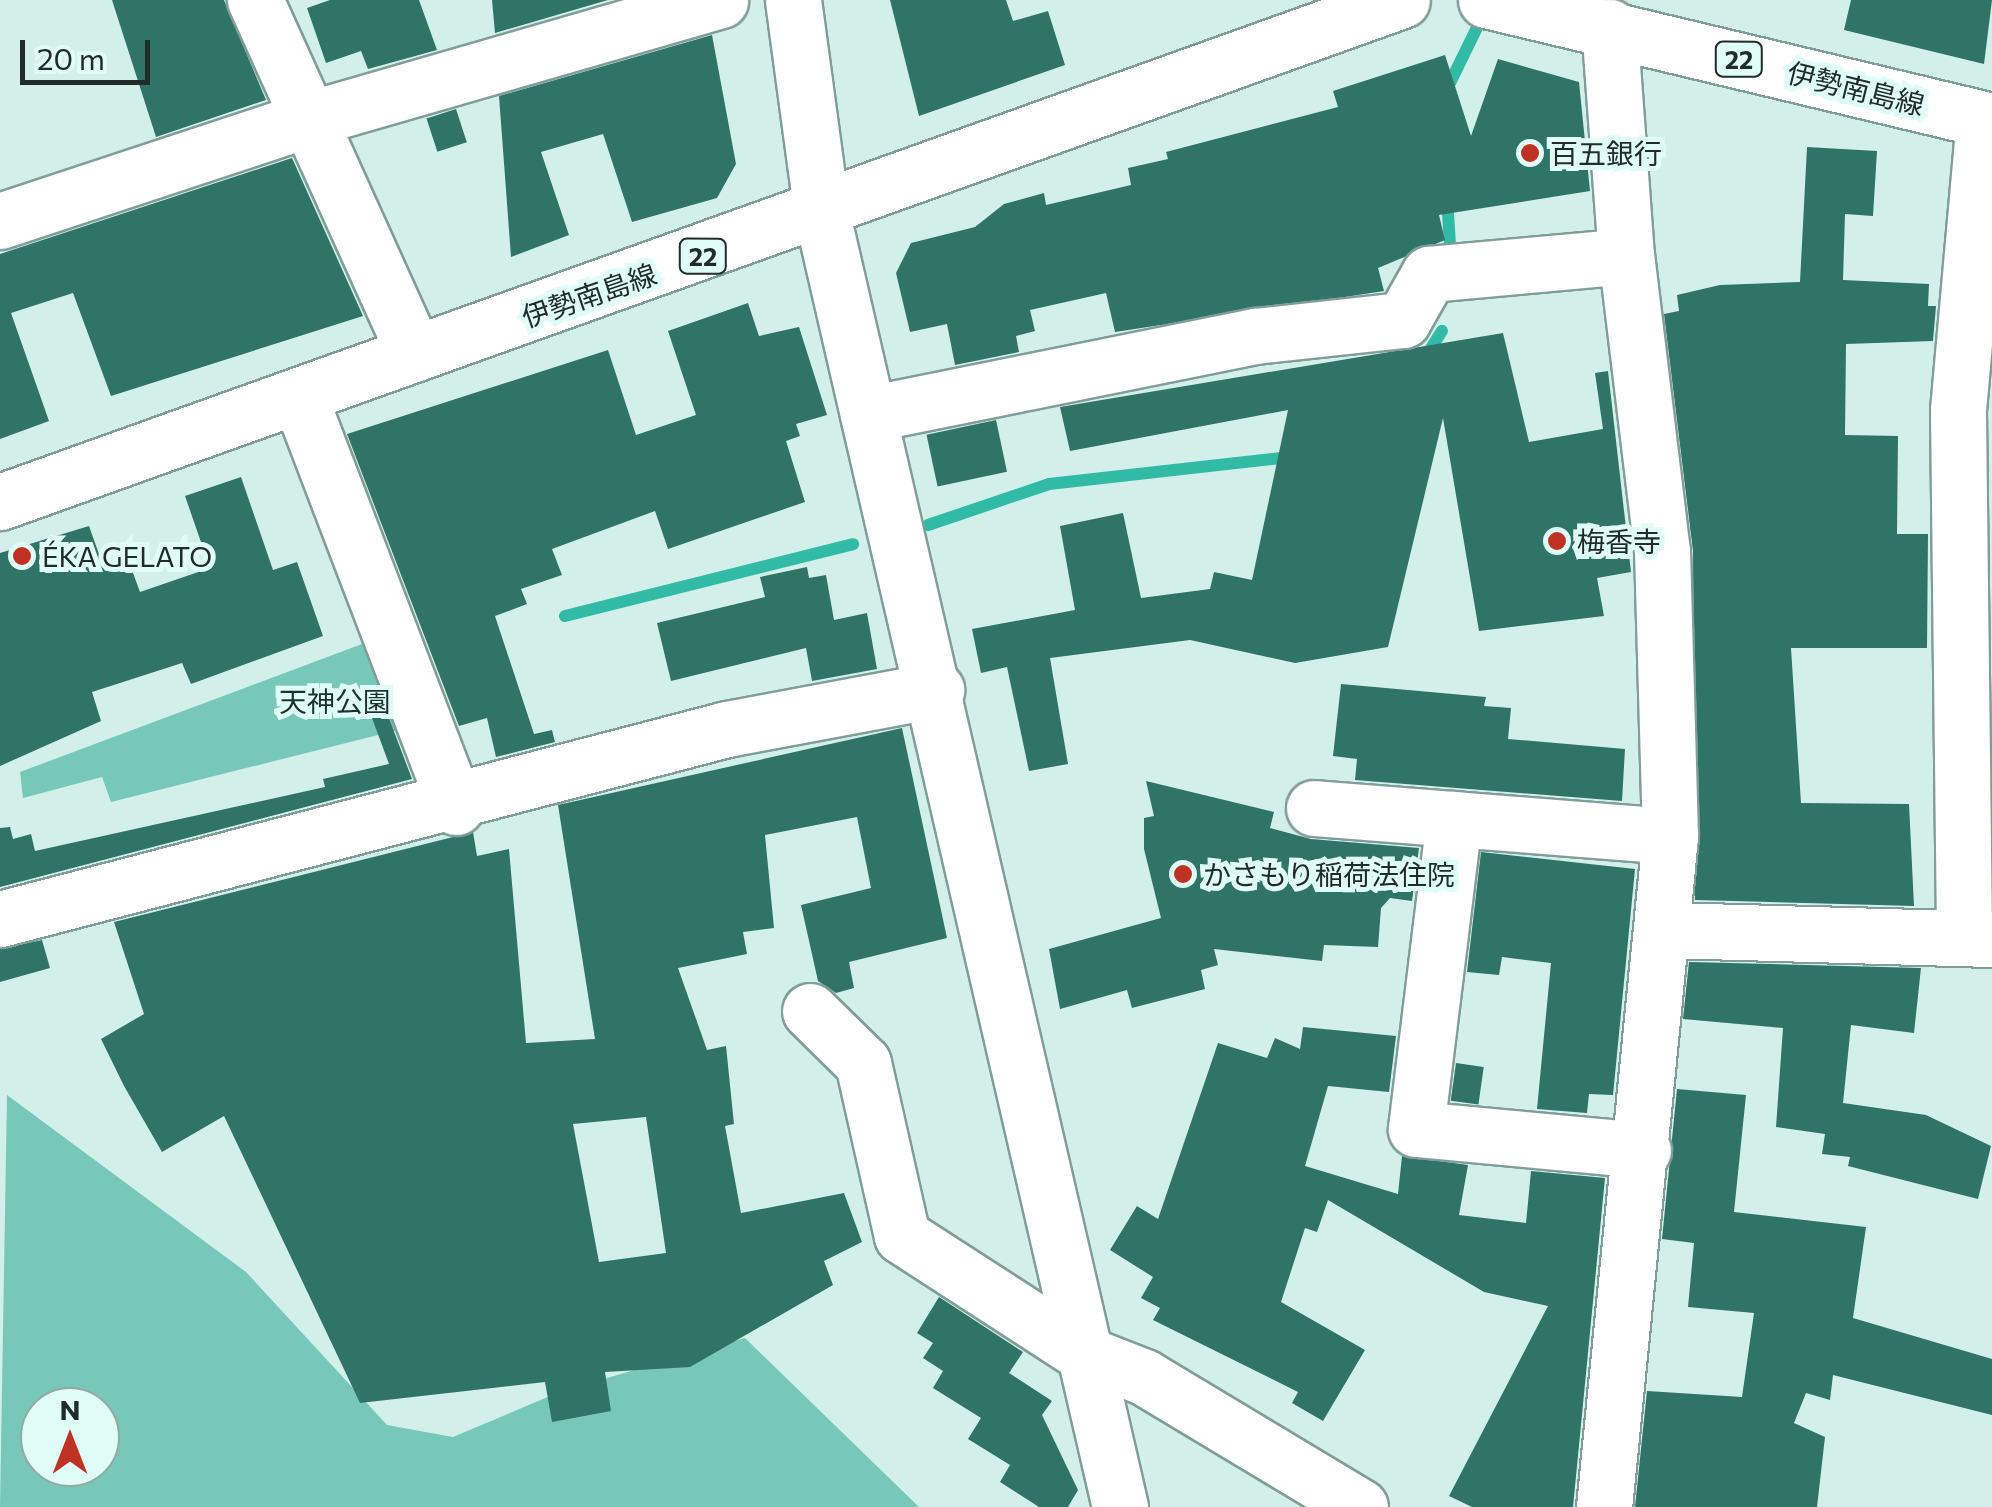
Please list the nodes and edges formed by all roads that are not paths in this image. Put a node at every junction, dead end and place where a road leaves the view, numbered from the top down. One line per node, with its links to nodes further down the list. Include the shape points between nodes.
1 (256, 0): 7 (street)
2 (720, 0): 7 (street)
3 (793, 0): 9 (street)
4 (1402, 0): 9 (street, 伊勢南島線 / 22)
5 (1486, 0): 6 (street, 伊勢南島線 / 22)
6 (1609, 27): 8 (street, 伊勢南島線 / 22); 11 (street)
7 (309, 119): 10 (street); 12 (street)
8 (1988, 121): 23 (street, via 1958,410)
9 (822, 214): 12 (street, 伊勢南島線 / 22); 14 (street)
10 (0, 221)
11 (1626, 256): 14 (street, via 1429,274 1403,320 1255,336); 20 (street, via 1662,552)
12 (415, 354): 13 (street, 伊勢南島線 / 22)
13 (298, 396): 15 (street, 伊勢南島線 / 22); 17 (street)
14 (868, 414): 16 (street)
15 (0, 502)
16 (936, 690): 17 (street, via 727,729); 26 (street)
17 (456, 806): 21 (street)
18 (1314, 808): 19 (street)
19 (1454, 819): 20 (street); 25 (street, via 1416,1129)
20 (1670, 836): 22 (street)
21 (0, 919)
22 (1668, 930): 23 (street); 25 (street)
23 (1978, 936)
24 (810, 1011): 26 (street, via 863,1063 902,1236)
25 (1643, 1150): 29 (street)
26 (1083, 1353): 27 (street); 28 (street, via 1144,1377)
27 (1120, 1507)
28 (1360, 1507)
29 (1604, 1507)

